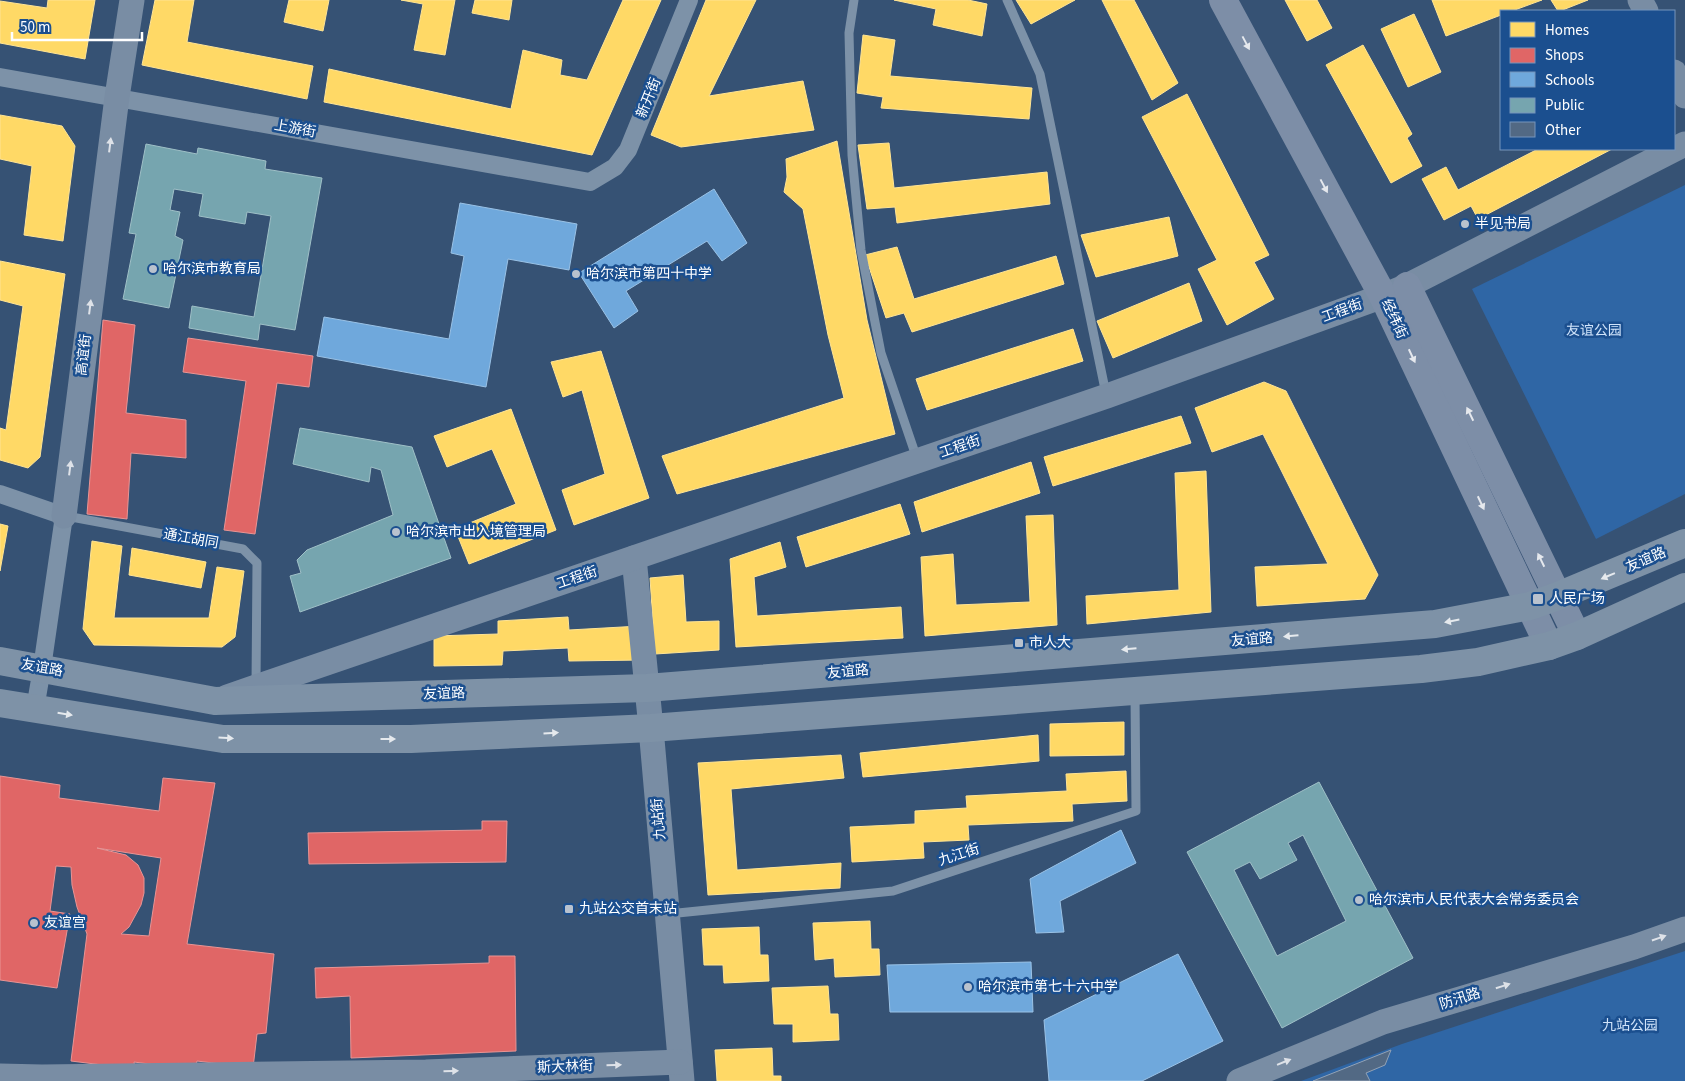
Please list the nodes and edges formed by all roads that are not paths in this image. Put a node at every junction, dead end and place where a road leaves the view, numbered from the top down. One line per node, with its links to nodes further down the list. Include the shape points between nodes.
1 (132, 0): 9 (street, 高谊街)
2 (689, 0): 11 (street, 新开街, via 628,150 614,167)
3 (854, 0): 14 (lane, via 849,34 852,155 862,250 882,353)
4 (1007, 0): 13 (lane, via 1040,74)
5 (1223, 0): 12 (main road, 经纬街, one-way to 12)
6 (1675, 74): 8 (street)
7 (0, 77): 9 (street, 上游街)
8 (1685, 96)
9 (117, 97): 11 (street, 上游街); 16 (street, 高谊街, one-way to 9)
10 (1673, 150): 12 (street, 工程街)
11 (590, 182)
12 (1395, 291): 13 (street, 工程街); 20 (main road, 经纬街, one-way to 12); 21 (main road, 经纬街, one-way to 21)
13 (1107, 396): 14 (street, 工程街)
14 (918, 461): 18 (street, 工程街)
15 (0, 494): 16 (street, 通江胡同)
16 (64, 516): 25 (street, 高谊街); 26 (lane, 通江胡同, via 243,549 257,562)
17 (1685, 544): 20 (highway, 友谊路, one-way to 20)
18 (634, 558): 26 (street, 工程街); 27 (street, 九站街)
19 (1685, 587): 22 (highway)
20 (1558, 596): 21 (highway, 友谊路); 22 (main road, 经纬街)
21 (1530, 606): 23 (main road, 经纬街); 27 (highway, 友谊路, one-way to 27, via 1435,624)
22 (1577, 636): 23 (highway)
23 (1549, 646): 28 (highway, via 1478,662 1421,669)
24 (0, 661): 25 (highway, 友谊路)
25 (42, 668): 29 (highway, 友谊路); 31 (street, 高谊街)
26 (256, 687): 29 (street, 工程街)
27 (647, 688): 29 (highway, 友谊路); 32 (street, 九站街)
28 (1134, 692): 32 (highway); 33 (lane, 九江街, via 1136,811 893,891)
29 (215, 701)
30 (0, 703): 31 (highway)
31 (35, 709): 32 (highway, one-way to 32, via 223,739 411,739)
32 (652, 728): 33 (street, 九站街)
33 (667, 914): 36 (street, 九站街)
34 (1685, 929): 39 (street, 防汛路, one-way to 34, via 1382,1022)
35 (556, 1067): 36 (street, 斯大林街, one-way to 36); 37 (street, 斯大林街, one-way to 35, via 426,1072); 38 (street)
36 (681, 1072)
37 (0, 1076)
38 (577, 1081)
39 (1239, 1081)

